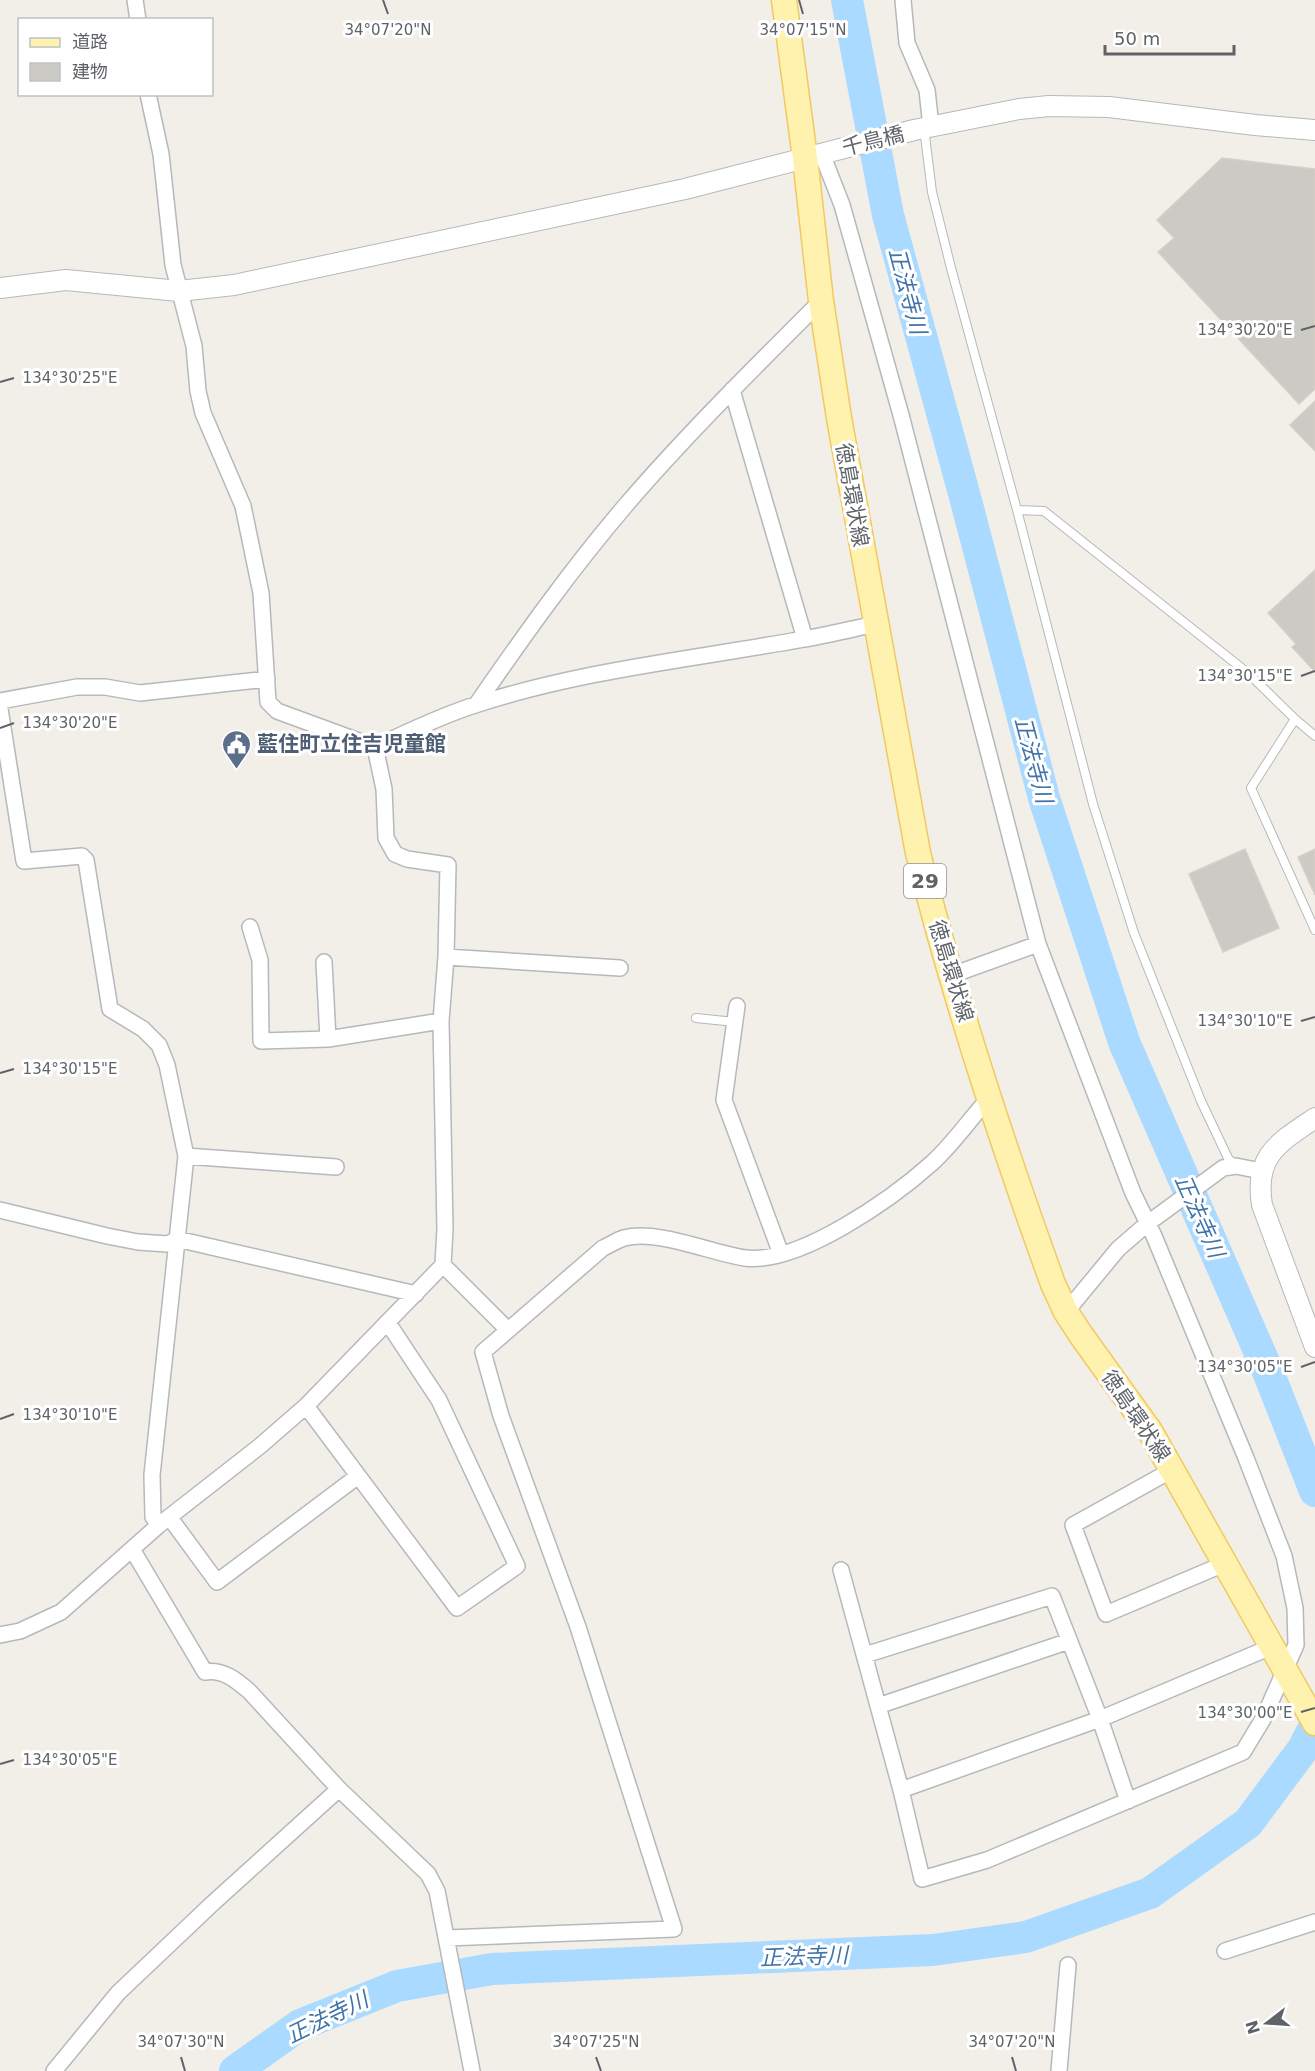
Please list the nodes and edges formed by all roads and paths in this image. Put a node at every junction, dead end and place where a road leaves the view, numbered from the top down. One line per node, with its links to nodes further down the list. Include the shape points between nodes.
1 (135, 0): 4 (street)
2 (784, 0): 8 (main road, 徳島環状線 / 29)
3 (903, 0): 6 (street, via 907,43 927,90)
4 (138, 18)
5 (148, 96): 10 (street)
6 (923, 128): 7 (street, 千鳥橋, via 1019,108 1084,106); 8 (street, 千鳥橋); 13 (lane, via 932,192)
7 (1315, 130)
8 (820, 154): 10 (street, 千鳥橋, via 685,189 490,231 234,285); 11 (main road, 徳島環状線 / 29); 25 (street, via 842,205 901,415)
9 (0, 288): 10 (street, 千鳥橋, via 66,280)
10 (179, 291): 16 (street, via 194,346 203,413 243,506 261,593)
11 (820, 301): 12 (street); 14 (main road, 徳島環状線 / 29)
12 (732, 390): 15 (street); 18 (street, via 626,505 522,638)
13 (1017, 510): 20 (lane, via 1044,511 1250,674); 39 (lane, via 1093,804 1131,922)
14 (875, 624): 15 (street); 29 (main road, 徳島環状線 / 29, via 918,853)
15 (805, 639): 18 (street, via 646,664)
16 (267, 679): 17 (street, via 140,693 77,687); 22 (street, via 268,702 277,711)
17 (0, 701)
18 (476, 705): 22 (street)
19 (0, 709): 37 (street, via 24,861 82,856 86,860 110,1009 143,1029 159,1045 167,1065)
20 (1295, 718): 21 (lane); 24 (lane, via 1251,788)
21 (1315, 736)
22 (375, 747): 26 (street, via 384,789 387,838 395,854 448,865)
23 (250, 927): 34 (street, via 260,960 261,1041)
24 (1315, 930)
25 (1038, 944): 29 (street); 42 (street, via 1133,1193)
26 (446, 957): 28 (street); 32 (street)
27 (324, 962): 34 (street)
28 (620, 968)
29 (952, 975): 35 (main road, 徳島環状線 / 29)
30 (737, 1006): 33 (street)
31 (696, 1018): 33 (lane)
32 (441, 1021): 34 (street); 45 (street, via 446,1229)
33 (735, 1022): 44 (street, via 724,1100)
34 (328, 1039)
35 (989, 1098): 44 (street, via 933,1162 887,1197 830,1236); 47 (main road, 徳島環状線 / 29)
36 (1315, 1119): 40 (street, via 1284,1139)
37 (186, 1156): 38 (street); 43 (street)
38 (336, 1167)
39 (1229, 1167): 40 (street); 42 (street)
40 (1261, 1171): 50 (street, via 1262,1206)
41 (0, 1210): 43 (street, via 138,1242 168,1244)
42 (1151, 1220): 47 (street, via 1118,1249); 62 (street, via 1284,1556 1295,1608 1296,1645)
43 (177, 1239): 46 (street); 54 (street, via 152,1475 153,1517)
44 (781, 1254): 49 (street, via 745,1258 683,1242 639,1236 623,1238 603,1248)
45 (443, 1265): 46 (street); 49 (street)
46 (416, 1294): 48 (street)
47 (1066, 1312): 52 (main road, 徳島環状線 / 29, via 1150,1431)
48 (388, 1323): 51 (street); 53 (street, via 439,1400 517,1566 457,1608)
49 (508, 1330): 70 (street, via 483,1352 501,1416 578,1627 674,1929)
50 (1315, 1347)
51 (306, 1406): 53 (street); 54 (street)
52 (1172, 1470): 56 (main road, 徳島環状線 / 29); 56 (street, via 1073,1525 1106,1614)
53 (358, 1476): 54 (street, via 217,1582)
54 (164, 1522): 55 (street)
55 (132, 1549): 58 (street, via 61,1612 20,1631); 66 (street, via 205,1672 232,1677 249,1691)
56 (1224, 1564): 60 (main road, 徳島環状線 / 29)
57 (841, 1570): 61 (street)
58 (0, 1635)
59 (1069, 1641): 61 (street, via 1052,1596); 63 (street); 64 (street)
60 (1271, 1647): 62 (main road, 徳島環状線 / 29); 64 (street)
61 (865, 1656): 63 (street)
62 (1289, 1678): 65 (main road, 徳島環状線 / 29); 68 (street, via 1243,1752)
63 (878, 1706): 67 (street)
64 (1100, 1719): 67 (street); 68 (street)
65 (1315, 1723)
66 (339, 1789): 70 (street, via 428,1874 437,1891); 73 (street, via 118,1993)
67 (900, 1790): 68 (street, via 922,1879 987,1860)
68 (1128, 1801)
69 (1315, 1922): 71 (street)
70 (447, 1942): 74 (street)
71 (1225, 1951)
72 (1068, 1965): 75 (street)
73 (54, 2071)
74 (472, 2071)
75 (1059, 2071)

